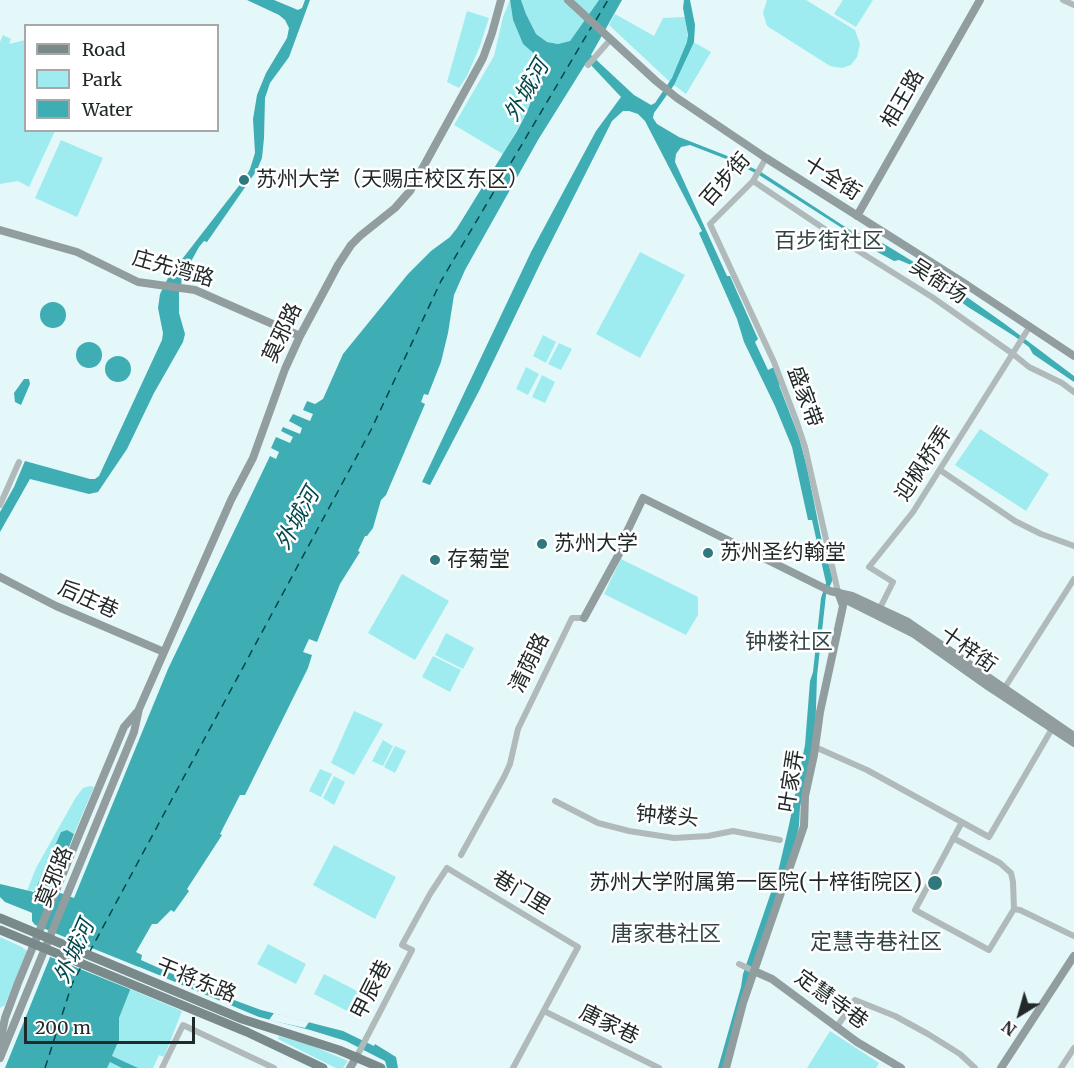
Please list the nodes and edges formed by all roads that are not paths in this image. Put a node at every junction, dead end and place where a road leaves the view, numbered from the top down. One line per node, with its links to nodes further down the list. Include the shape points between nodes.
1 (501, 0): 14 (main road, 莫邪路, via 483,58 410,191 351,245)
2 (568, 0): 6 (main road, 十全街)
3 (980, 0): 10 (main road, 相王路)
4 (1063, 0): 5 (street)
5 (1074, 5)
6 (609, 37): 7 (street); 8 (main road, 十全街, via 668,91)
7 (588, 65)
8 (766, 158): 9 (street, 百步街); 10 (main road, 十全街)
9 (754, 178): 11 (street, 百步街); 15 (street, 吴衙场)
10 (857, 216): 13 (main road, 十全街)
11 (710, 224): 25 (street, 盛家带, via 774,362 805,447)
12 (0, 230): 14 (main road, 庄先湾路, via 69,249 138,282 195,290)
13 (1030, 327): 15 (street, 迎枫桥弄); 16 (main road, 十全街)
14 (300, 336): 28 (main road, 莫邪路, via 253,458)
15 (1013, 354): 17 (street, 吴衙场); 19 (street, 迎枫桥弄)
16 (1074, 356)
17 (1074, 392)
18 (19, 462): 21 (street)
19 (940, 470): 22 (street, via 1015,521); 26 (street, 迎枫桥弄, via 914,512 869,567 893,582)
20 (643, 498): 25 (main road, 十梓街); 27 (main road, 清荫路, via 619,554)
21 (0, 505)
22 (1074, 546)
23 (0, 577): 28 (main road, 后庄巷, via 56,606)
24 (1074, 579): 29 (street)
25 (830, 590): 26 (main road, 十梓街); 29 (main road, 十梓街, via 914,634); 34 (main road, 叶家弄, via 843,606)
26 (880, 608): 29 (main road, 十梓街, via 922,632)
27 (584, 618): 39 (street, 清荫路, via 572,618 518,729 507,770)
28 (164, 652): 30 (main road, 莫邪路)
29 (1002, 692): 31 (main road, 十梓街)
30 (139, 709): 50 (main road, 莫邪路, via 124,727); 51 (main road, 莫邪路, via 134,732)
31 (1053, 726): 32 (main road, 十梓街); 33 (main road, 十梓街); 36 (street, via 988,837)
32 (1074, 736)
33 (1074, 743)
34 (815, 747): 36 (street, via 867,770); 48 (main road, 叶家弄, via 805,796 804,826)
35 (555, 801): 38 (street, 钟楼头, via 598,823 629,831 674,838 733,831)
36 (962, 822): 37 (street)
37 (953, 838): 41 (street, via 1011,873); 41 (street, via 915,910 990,950)
38 (780, 840)
39 (460, 855)
40 (447, 868): 49 (street, 巷门里, via 578,947); 55 (street, 甲辰巷, via 402,945 411,950)
41 (1014, 909): 44 (street)
42 (2, 919): 55 (main road, 干将东路, via 242,1019)
43 (0, 930): 59 (main road, 干将东路)
44 (1074, 936)
45 (1074, 956): 67 (main road)
46 (1074, 964): 68 (main road)
47 (742, 965): 48 (street, 定慧寺巷)
48 (753, 970): 52 (main road, 定慧寺巷, via 772,979); 64 (main road, 叶家弄)
49 (544, 1011): 62 (street); 63 (street, 唐家巷)
50 (2, 1018): 51 (main road); 53 (main road, 莫邪路)
51 (15, 1023): 56 (main road, 莫邪路)
52 (836, 1028): 65 (main road, 定慧寺巷); 66 (street, via 855,1000 928,1034)
53 (0, 1043)
54 (1074, 1048): 69 (street)
55 (358, 1054): 60 (main road); 61 (main road, 干将东路)
56 (0, 1058)
57 (162, 1068): 58 (street, via 183,1025)
58 (274, 1068)
59 (323, 1068)
60 (350, 1068)
61 (381, 1068)
62 (513, 1068)
63 (659, 1068)
64 (726, 1068)
65 (901, 1068)
66 (975, 1068)
67 (1001, 1068)
68 (1006, 1068)
69 (1061, 1068)

